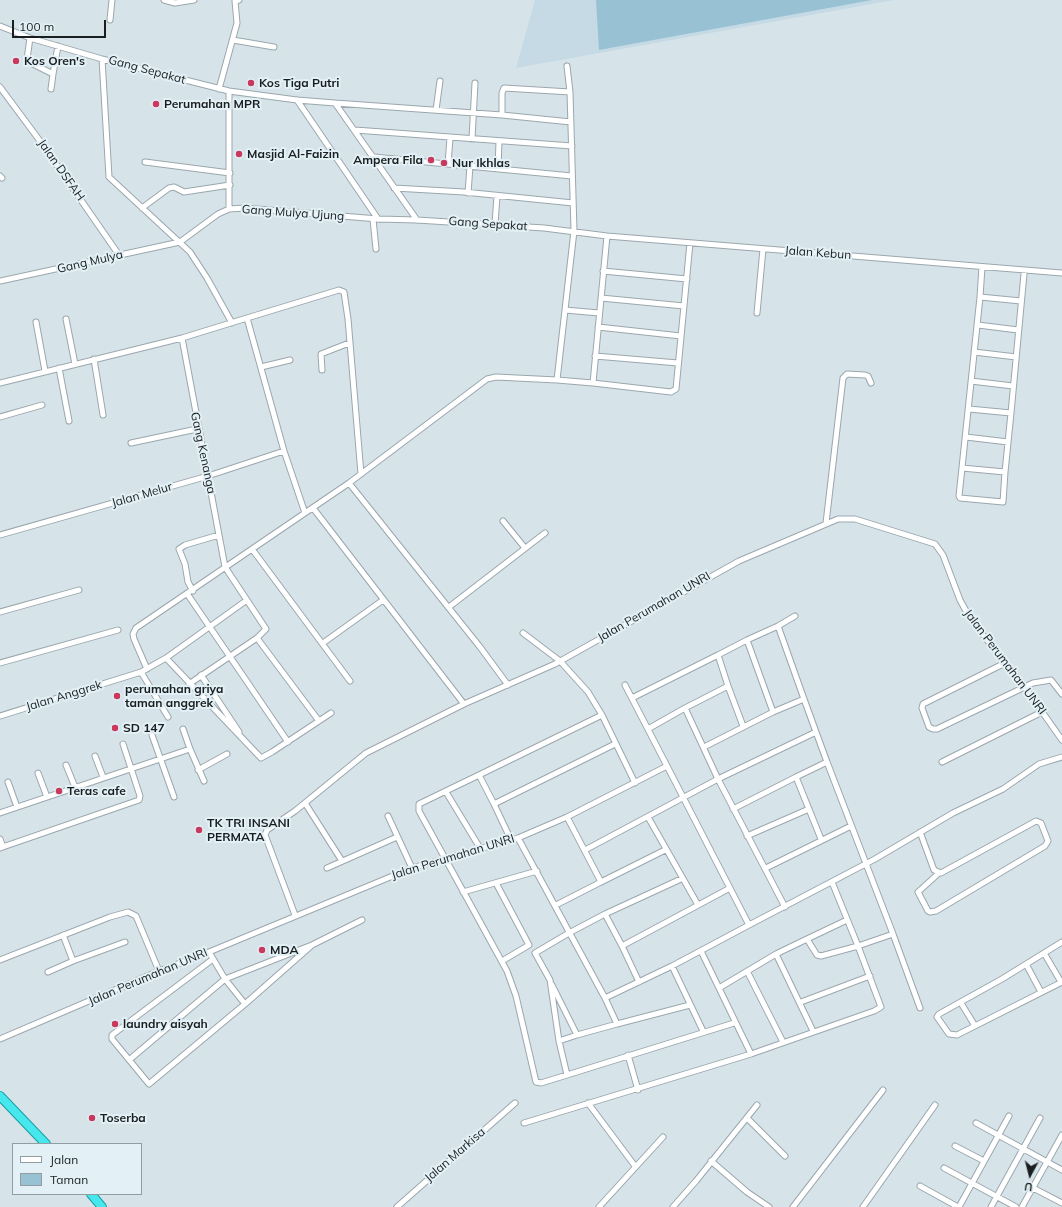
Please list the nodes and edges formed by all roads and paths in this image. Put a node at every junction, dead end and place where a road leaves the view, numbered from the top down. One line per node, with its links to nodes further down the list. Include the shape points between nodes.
1 (112, 0): 5 (street)
2 (164, 0): 3 (street)
3 (194, 0)
4 (237, 0): 8 (street, via 237,23)
5 (110, 20)
6 (0, 26): 7 (street, Gang Sepakat)
7 (30, 38): 9 (street, Gang Sepakat); 13 (street, via 27,60)
8 (233, 40): 10 (street); 17 (street)
9 (58, 46): 11 (street, Gang Sepakat); 13 (street)
10 (274, 47)
11 (102, 58): 17 (street, Gang Sepakat); 44 (street, via 108,173 113,182)
12 (567, 66): 20 (street)
13 (53, 74): 18 (street)
14 (440, 81): 23 (street)
15 (475, 83): 24 (street)
16 (0, 87): 55 (street, Jalan DSFAH, via 40,140)
17 (219, 88): 19 (street, Gang Sepakat)
18 (51, 89)
19 (229, 91): 21 (street, Gang Sepakat); 37 (street)
20 (570, 92): 25 (street, via 504,88); 26 (street)
21 (297, 100): 22 (street, Gang Sepakat); 46 (street)
22 (335, 103): 23 (street, Gang Sepakat); 27 (street)
23 (436, 110): 24 (street, Gang Sepakat)
24 (474, 113): 25 (street, Gang Sepakat); 29 (street)
25 (502, 115): 26 (street, Gang Sepakat)
26 (571, 122): 31 (street)
27 (354, 130): 28 (street); 32 (street)
28 (450, 138): 29 (street); 34 (street)
29 (472, 139): 30 (street)
30 (500, 141): 31 (street); 36 (street)
31 (572, 146): 38 (street)
32 (374, 157): 34 (street); 40 (street)
33 (145, 162): 37 (street)
34 (448, 164): 35 (street)
35 (470, 166): 36 (street); 41 (street)
36 (498, 169): 38 (street)
37 (230, 173): 39 (street)
38 (572, 176): 43 (street)
39 (230, 185): 44 (street, via 184,192 174,187 170,188); 45 (street)
40 (394, 188): 41 (street); 47 (street)
41 (468, 193): 42 (street)
42 (497, 196): 43 (street); 48 (street)
43 (573, 203): 49 (street)
44 (142, 208): 51 (street)
45 (229, 209): 46 (street, Gang Mulya Ujung, via 245,208); 51 (street, Gang Mulya Ujung, via 212,217)
46 (375, 219): 47 (street, Gang Mulya Ujung); 53 (street)
47 (418, 220): 48 (street, Gang Sepakat)
48 (495, 224): 49 (street, Gang Sepakat)
49 (574, 231): 50 (street, Jalan Kebun); 66 (street)
50 (607, 236): 52 (street, Jalan Kebun); 58 (street)
51 (180, 242): 55 (street, Gang Mulya); 72 (street, via 200,266)
52 (690, 243): 54 (street, Jalan Kebun); 60 (street)
53 (376, 249)
54 (763, 249): 56 (street, Jalan Kebun); 68 (street)
55 (119, 255): 61 (street, Gang Mulya)
56 (982, 267): 57 (street, Jalan Kebun); 62 (street)
57 (1024, 270): 59 (street, Jalan Kebun); 64 (street)
58 (604, 271): 60 (street); 63 (street)
59 (1062, 273)
60 (687, 279): 65 (street)
61 (0, 281)
62 (980, 297): 64 (street); 73 (street)
63 (601, 298): 65 (street); 67 (street)
64 (1021, 301): 75 (street)
65 (684, 306): 76 (street)
66 (565, 310): 67 (street); 90 (street)
67 (600, 313): 74 (street)
68 (757, 313)
69 (246, 318): 72 (street); 78 (street, via 341,290 346,296); 86 (street)
70 (66, 319): 85 (street)
71 (36, 322): 89 (street)
72 (232, 323): 77 (street)
73 (978, 325): 75 (street); 79 (street)
74 (598, 328): 76 (street); 80 (street)
75 (1018, 330): 81 (street)
76 (681, 336): 84 (street)
77 (182, 338): 82 (street); 102 (street, Gang Kenanga)
78 (349, 343): 88 (street, via 321,354); 109 (street)
79 (974, 352): 81 (street); 91 (street)
80 (595, 356): 84 (street); 93 (street)
81 (1016, 357): 95 (street)
82 (94, 359): 85 (street); 99 (street)
83 (290, 360): 86 (street)
84 (678, 363): 93 (street, via 676,389 673,392)
85 (75, 364): 87 (street)
86 (261, 367): 106 (street)
87 (59, 368): 89 (street); 101 (street)
88 (322, 370)
89 (46, 371): 92 (street)
90 (557, 380): 93 (street); 109 (street, via 496,377 487,379)
91 (971, 381): 95 (street); 97 (street)
92 (0, 383)
93 (593, 383)
94 (871, 383): 115 (street, via 868,376 864,375 847,374 843,378)
95 (1013, 386): 98 (street)
96 (42, 405): 100 (street)
97 (969, 409): 98 (street); 103 (street)
98 (1011, 413): 104 (street)
99 (103, 415)
100 (0, 417)
101 (69, 421)
102 (198, 429): 105 (street); 110 (street, Gang Kenanga)
103 (966, 437): 104 (street); 107 (street)
104 (1008, 442): 108 (street)
105 (131, 443)
106 (284, 451): 110 (street, Jalan Melur); 113 (street)
107 (962, 468): 108 (street); 108 (street, via 959,497 1001,502)
108 (1006, 472)
109 (361, 474): 111 (street)
110 (208, 476): 117 (street, Jalan Melur); 118 (street, Gang Kenanga)
111 (349, 483): 112 (street); 127 (street)
112 (313, 508): 113 (street); 126 (street)
113 (305, 513): 120 (street)
114 (503, 520): 119 (street)
115 (826, 523): 140 (street, Jalan Perumahan UNRI, via 724,568); 141 (street, Jalan Perumahan UNRI, via 838,519 855,519 936,544 943,554 965,611)
116 (544, 533): 119 (street)
117 (0, 534)
118 (219, 536): 121 (street, Gang Kenanga); 123 (street, via 179,549)
119 (525, 548): 127 (street)
120 (252, 549): 121 (street); 136 (street)
121 (225, 567): 123 (street); 125 (street)
122 (79, 590): 128 (street)
123 (193, 591): 124 (street)
124 (188, 595): 131 (street); 143 (street, via 134,632 134,639)
125 (247, 600): 131 (street, Jalan Anggrek); 134 (street, via 266,627 266,631)
126 (383, 600): 136 (street); 155 (street)
127 (449, 607): 148 (street)
128 (0, 612)
129 (795, 616): 130 (street)
130 (778, 626): 135 (street); 154 (street)
131 (210, 627): 138 (street); 139 (street, Jalan Anggrek)
132 (118, 630): 142 (street)
133 (523, 633): 140 (street)
134 (257, 638): 138 (street); 163 (street)
135 (747, 640): 137 (street); 157 (street)
136 (323, 643): 146 (street)
137 (718, 655): 150 (street); 153 (street)
138 (230, 656): 145 (street); 171 (street)
139 (166, 658): 143 (street, Jalan Anggrek); 147 (street)
140 (560, 661): 148 (street, Jalan Perumahan UNRI); 160 (street, via 588,692)
141 (1005, 663): 151 (street, Jalan Perumahan UNRI); 151 (street, via 923,704 929,727 937,729)
142 (0, 664)
143 (147, 669): 144 (street, Jalan Anggrek)
144 (141, 672): 161 (street, Jalan Anggrek); 162 (street)
145 (201, 676): 147 (street); 170 (street)
146 (350, 681)
147 (189, 684): 170 (street)
148 (508, 685): 155 (street, Jalan Perumahan UNRI)
149 (625, 685): 153 (street)
150 (728, 686): 156 (street); 164 (street)
151 (1024, 686): 152 (street, via 1051,680); 158 (street, Jalan Perumahan UNRI)
152 (1062, 694)
153 (632, 698): 166 (street)
154 (804, 700): 157 (street); 167 (street)
155 (464, 704): 199 (street, Jalan Perumahan UNRI, via 366,754)
156 (685, 708): 166 (street); 174 (street)
157 (773, 712): 164 (street)
158 (1042, 712): 169 (street, Jalan Perumahan UNRI); 181 (street)
159 (331, 713): 163 (street)
160 (602, 715): 173 (street); 187 (street)
161 (0, 716)
162 (168, 717)
163 (319, 721): 171 (street)
164 (743, 726): 174 (street)
165 (183, 729): 175 (street)
166 (648, 729): 183 (street)
167 (816, 732): 180 (street); 190 (street)
168 (152, 735): 179 (street)
169 (1062, 740)
170 (245, 742): 171 (street, via 262,758)
171 (288, 742)
172 (123, 744): 184 (street)
173 (615, 744): 193 (street); 200 (street)
174 (704, 746): 190 (street)
175 (190, 749): 179 (street); 185 (street)
176 (227, 754): 185 (street)
177 (95, 756): 188 (street)
178 (1062, 757): 209 (street, via 1039,764 1010,785)
179 (160, 758): 184 (street); 197 (street)
180 (827, 762): 189 (street); 208 (street)
181 (942, 762)
182 (66, 765): 194 (street)
183 (667, 766): 193 (street, Jalan Perumahan UNRI); 198 (street)
184 (131, 767): 188 (street); 216 (street, via 139,800)
185 (198, 770): 191 (street)
186 (38, 774): 196 (street)
187 (479, 775): 195 (street); 200 (street)
188 (103, 777): 194 (street)
189 (796, 777): 202 (street); 203 (street)
190 (718, 779): 198 (street); 202 (street)
191 (204, 781)
192 (8, 782): 201 (street)
193 (635, 783): 206 (street, Jalan Perumahan UNRI)
194 (75, 787): 196 (street)
195 (446, 792): 217 (street); 220 (street, via 420,803 418,807)
196 (47, 797): 201 (street)
197 (174, 797)
198 (683, 798): 207 (street); 232 (street)
199 (305, 803): 221 (street); 238 (street, Jalan Perumahan UNRI, via 267,830 265,835)
200 (494, 804): 214 (street)
201 (17, 807): 204 (street)
202 (733, 809): 210 (street)
203 (809, 809): 210 (street); 215 (street)
204 (0, 813)
205 (388, 816): 211 (street)
206 (567, 817): 212 (street, Jalan Perumahan UNRI); 218 (street)
207 (648, 817): 218 (street); 219 (street)
208 (851, 826): 215 (street); 222 (street)
209 (920, 832): 222 (street); 227 (street, via 934,870)
210 (747, 836): 225 (street)
211 (397, 837): 221 (street); 224 (street)
212 (518, 838): 214 (street, Jalan Perumahan UNRI); 226 (street)
213 (0, 839): 216 (street)
214 (511, 840): 217 (street, Jalan Perumahan UNRI)
215 (821, 840): 225 (street)
216 (1, 847)
217 (480, 848): 220 (street, Jalan Perumahan UNRI)
218 (585, 850): 229 (street)
219 (665, 850): 228 (street); 229 (street)
220 (445, 858): 224 (street, Jalan Perumahan UNRI); 233 (street)
221 (342, 861): 223 (street)
222 (865, 864): 230 (street); 243 (street)
223 (327, 868)
224 (412, 868): 238 (street, Jalan Perumahan UNRI)
225 (766, 868): 236 (street)
226 (537, 871): 231 (street); 235 (street)
227 (939, 873): 227 (street, via 1036,821 1041,824 1048,841 1045,846 936,911 930,912 918,892)
228 (681, 879): 234 (street); 237 (street)
229 (601, 882): 235 (street)
230 (832, 882): 236 (street); 240 (street)
231 (496, 883): 233 (street); 249 (street)
232 (730, 888): 234 (street); 241 (street)
233 (463, 892): 260 (street)
234 (698, 905): 250 (street)
235 (556, 906): 242 (street)
236 (785, 907): 241 (street)
237 (605, 914): 242 (street); 250 (street)
238 (295, 915): 253 (street, Jalan Perumahan UNRI)
239 (362, 920): 248 (street)
240 (847, 920): 245 (street); 251 (street)
241 (749, 925): 252 (street)
242 (569, 933): 254 (street); 273 (street)
243 (893, 934): 251 (street); 278 (street)
244 (63, 935): 258 (street); 259 (street); 263 (street, via 110,917 132,913 136,916)
245 (807, 939): 251 (street, via 819,956); 256 (street)
246 (125, 942): 259 (street)
247 (1062, 942): 255 (street)
248 (312, 945): 267 (street); 276 (street)
249 (528, 945): 254 (street); 260 (street)
250 (622, 946): 269 (street)
251 (858, 946): 266 (street)
252 (701, 951): 262 (street); 271 (street)
253 (209, 952): 257 (street); 263 (street, Jalan Perumahan UNRI)
254 (534, 953): 268 (street)
255 (1044, 953): 261 (street); 270 (street)
256 (776, 954): 264 (street); 274 (street)
257 (213, 959): 267 (street); 290 (street, via 112,1035 112,1039)
258 (0, 960)
259 (73, 961): 265 (street)
260 (502, 961): 291 (street, via 516,996 536,1082 541,1083)
261 (1026, 964): 272 (street); 275 (street)
262 (672, 966): 269 (street); 277 (street)
263 (159, 971): 285 (street, Jalan Perumahan UNRI)
264 (746, 971): 271 (street); 287 (street)
265 (48, 972)
266 (870, 976): 274 (street); 283 (street, via 880,1008)
267 (225, 979): 276 (street); 290 (street)
268 (550, 980): 284 (street); 286 (street)
269 (639, 982): 273 (street)
270 (1062, 982): 272 (street)
271 (719, 988): 279 (street)
272 (1041, 992): 281 (street)
273 (605, 998): 280 (street)
274 (801, 1002): 283 (street)
275 (961, 1002): 281 (street); 281 (street, via 938,1014 937,1017 951,1035 957,1035)
276 (245, 1004): 290 (street, via 149,1084)
277 (690, 1005): 280 (street); 282 (street)
278 (920, 1008)
279 (734, 1023): 282 (street); 288 (street)
280 (617, 1024): 284 (street)
281 (976, 1026)
282 (703, 1031): 289 (street)
283 (813, 1031): 287 (street)
284 (577, 1035): 286 (street)
285 (0, 1039)
286 (559, 1041): 291 (street)
287 (783, 1042): 288 (street)
288 (751, 1054): 292 (street)
289 (628, 1055): 291 (street); 292 (street)
290 (129, 1060)
291 (567, 1075)
292 (638, 1090): 296 (street)
293 (883, 1090): 328 (street)
294 (0, 1096): 307 (highway)
295 (514, 1103): 325 (street, Jalan Markisa)
296 (588, 1103): 302 (street); 314 (street)
297 (757, 1105): 300 (street)
298 (934, 1105): 329 (street)
299 (1009, 1116): 304 (street)
300 (747, 1118): 310 (street); 312 (street)
301 (1040, 1118): 309 (street)
302 (524, 1123)
303 (976, 1123): 304 (street)
304 (998, 1135): 309 (street); 311 (street)
305 (663, 1137): 314 (street)
306 (1061, 1138): 313 (street)
307 (45, 1143)
308 (955, 1146): 311 (street)
309 (1022, 1149): 313 (street); 321 (street)
310 (785, 1156)
311 (984, 1161): 317 (street)
312 (711, 1162): 323 (street); 327 (street)
313 (1048, 1162): 316 (street); 319 (street)
314 (635, 1166): 326 (street)
315 (944, 1168): 317 (street)
316 (1062, 1170)
317 (973, 1184): 321 (street); 330 (street)
318 (920, 1186): 330 (street)
319 (1033, 1188): 322 (street); 333 (street)
320 (92, 1195): 324 (highway)
321 (997, 1196): 331 (street); 332 (street)
322 (1062, 1203)
323 (675, 1206)
324 (102, 1207)
325 (397, 1207)
326 (599, 1207)
327 (769, 1207)
328 (793, 1207)
329 (863, 1207)
330 (959, 1207)
331 (991, 1207)
332 (1016, 1207)
333 (1022, 1207)

